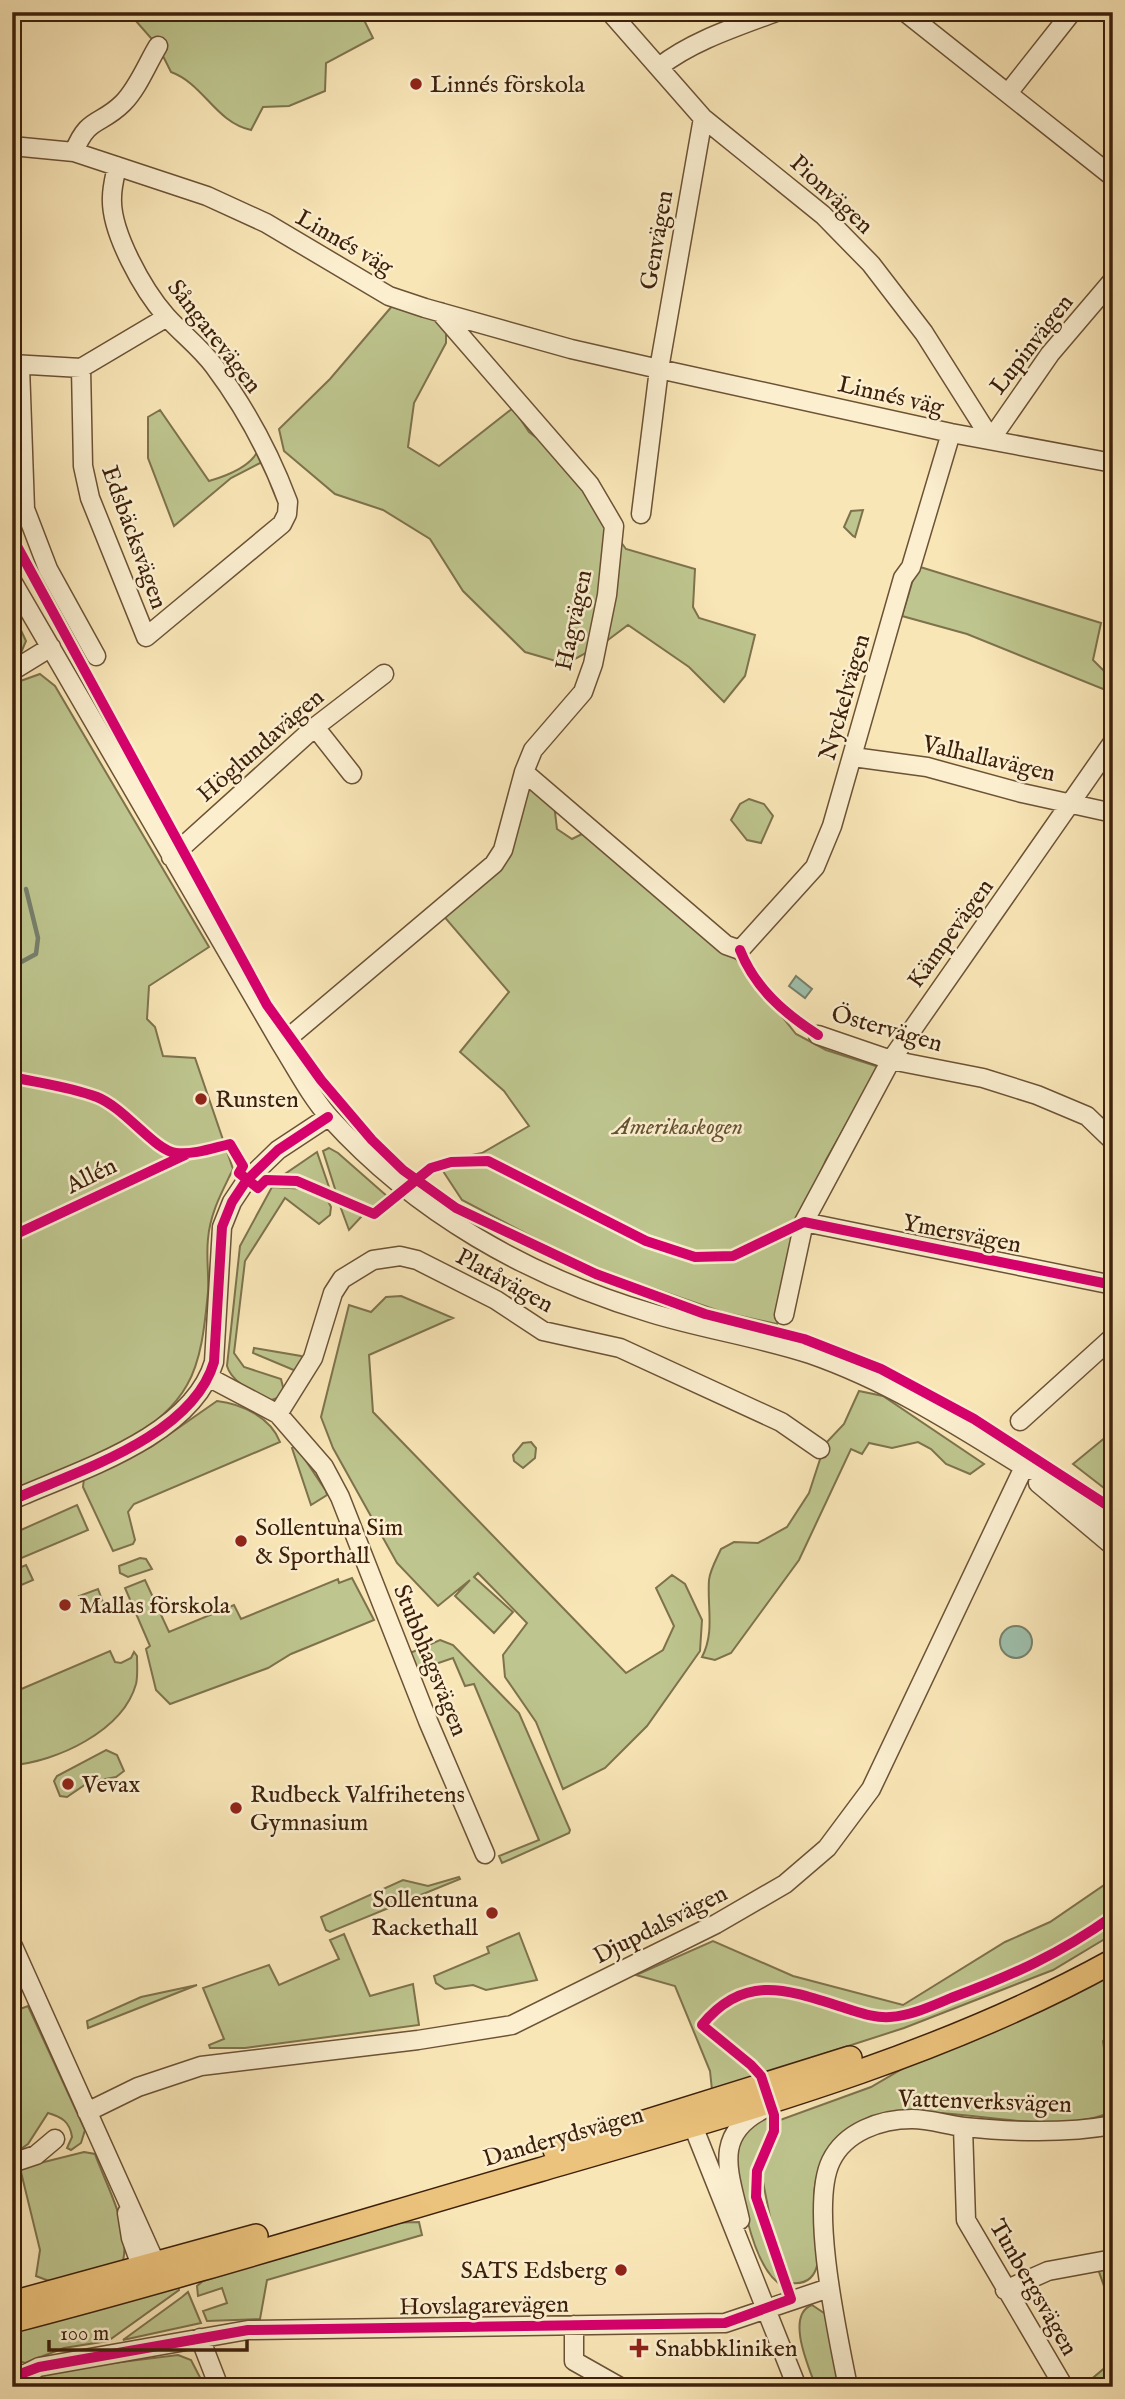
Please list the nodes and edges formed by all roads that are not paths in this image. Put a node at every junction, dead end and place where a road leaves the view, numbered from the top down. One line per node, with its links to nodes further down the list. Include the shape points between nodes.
1 (610, 12): 6 (street, Pionvägen)
2 (776, 12): 6 (street, via 695,46)
3 (905, 12): 7 (street)
4 (1072, 12): 7 (street)
5 (158, 46): 10 (street, via 129,96 91,123)
6 (659, 67): 8 (street, Pionvägen)
7 (1008, 93): 12 (street)
8 (703, 118): 18 (street, Genvägen); 20 (street, Pionvägen, via 823,215 871,264 924,333)
9 (12, 146): 10 (street, Linnés väg)
10 (74, 152): 11 (street, Linnés väg)
11 (117, 166): 14 (street, Linnés väg, via 216,200 266,223 389,296); 15 (street, Sångarevägen, via 111,199 118,228 136,274)
12 (1113, 177)
13 (1113, 280): 20 (street, Lupinvägen, via 1050,354)
14 (440, 312): 18 (street, Linnés väg); 32 (street, Hagvägen, via 590,485 614,526 607,595 583,692 533,750)
15 (167, 317): 17 (street); 24 (street, Sångarevägen, via 214,366 242,407 288,502 282,524)
16 (16, 365): 17 (street); 26 (street, via 25,509 48,569)
17 (81, 368): 24 (street, Edsbäcksvägen, via 83,466 90,498)
18 (659, 369): 19 (street, Linnés väg); 22 (street)
19 (951, 433): 20 (street, Linnés väg); 31 (street, Nyckelvägen, via 911,567 903,578)
20 (991, 439): 21 (street, Linnés väg)
21 (1109, 456)
22 (641, 514)
23 (12, 581): 25 (street)
24 (146, 638)
25 (51, 647): 27 (street); 36 (street)
26 (96, 656)
27 (12, 670)
28 (384, 674): 29 (street, Höglundavägen)
29 (315, 727): 33 (street); 36 (street, Höglundavägen)
30 (1113, 741): 34 (street, Kämpevägen)
31 (853, 757): 32 (street, Nyckelvägen, via 815,867 740,950 726,945); 34 (street, Valhallavägen, via 927,767)
32 (524, 772): 38 (street, Hagvägen, via 503,850 494,863)
33 (352, 774)
34 (1072, 802): 35 (street, Valhallavägen); 39 (street, Kämpevägen)
35 (1113, 813)
36 (171, 857): 38 (street)
37 (818, 1035): 39 (street, Östervägen)
38 (281, 1044): 40 (street)
39 (891, 1060): 41 (street, Östervägen, via 983,1078 1069,1106); 42 (street, Kämpevägen)
40 (328, 1116): 46 (street, via 278,1150 232,1202 222,1227 217,1339); 50 (street, via 424,1206 491,1247 557,1279 650,1313 808,1354 880,1382)
41 (1113, 1141)
42 (804, 1222): 43 (street, Ymersvägen); 44 (street, Kämpevägen)
43 (1113, 1285)
44 (784, 1315)
45 (1113, 1337): 48 (street)
46 (210, 1378): 47 (street, Stubbhagsvägen); 51 (street, via 181,1413 154,1434)
47 (278, 1414): 49 (street, Platåvägen, via 313,1358 333,1293 342,1279 373,1260 400,1256 496,1300 543,1331 620,1348 781,1422); 54 (street, Stubbhagsvägen, via 307,1444 340,1497)
48 (1020, 1422)
49 (820, 1449)
50 (1024, 1467): 52 (street, via 1046,1476); 53 (street); 60 (street, Djupdalsvägen, via 871,1789 827,1848 785,1884 716,1924 512,2025 201,2066 138,2087)
51 (12, 1500)
52 (1113, 1526)
53 (1113, 1546)
54 (485, 1854)
55 (12, 1944): 60 (street)
56 (1113, 1946): 58 (main road, Danderydsvägen, via 1053,1978 911,2040)
57 (1113, 1961): 59 (main road, Danderydsvägen, via 938,2043)
58 (757, 2086): 61 (main road, Danderydsvägen); 62 (main road)
59 (804, 2090): 62 (main road, Danderydsvägen); 67 (street, via 752,2115 728,2144 727,2160)
60 (87, 2112): 69 (street, via 144,2232)
61 (673, 2112): 62 (main road); 69 (main road, Danderydsvägen)
62 (700, 2121): 67 (street); 69 (main road, Danderydsvägen); 70 (street)
63 (1113, 2125): 64 (street, Vattenverksvägen, via 1027,2132)
64 (963, 2127): 71 (street, Vattenverksvägen, via 912,2119 893,2121 860,2130 837,2150 823,2192); 72 (street, Tunbergsvägen, via 966,2220)
65 (55, 2139): 66 (street, via 36,2155)
66 (12, 2163)
67 (741, 2221): 70 (street)
68 (1113, 2259): 72 (street, via 1048,2271)
69 (152, 2274): 73 (main road, Danderydsvägen); 75 (main road, Danderydsvägen)
70 (759, 2288): 74 (street)
71 (829, 2288): 74 (street); 82 (street, Vattenverksvägen)
72 (1005, 2290): 83 (street, Tunbergsvägen)
73 (12, 2303)
74 (767, 2308): 76 (street, Hovslagarevägen, via 725,2323); 81 (street)
75 (12, 2321)
76 (574, 2325): 77 (street, Hovslagarevägen, via 248,2330); 80 (street, Hovslagarevägen, via 574,2361)
77 (200, 2338): 78 (street, Hovslagarevägen, via 39,2367); 79 (street)
78 (12, 2381)
79 (219, 2387)
80 (620, 2387)
81 (797, 2387)
82 (848, 2387)
83 (1064, 2387)

